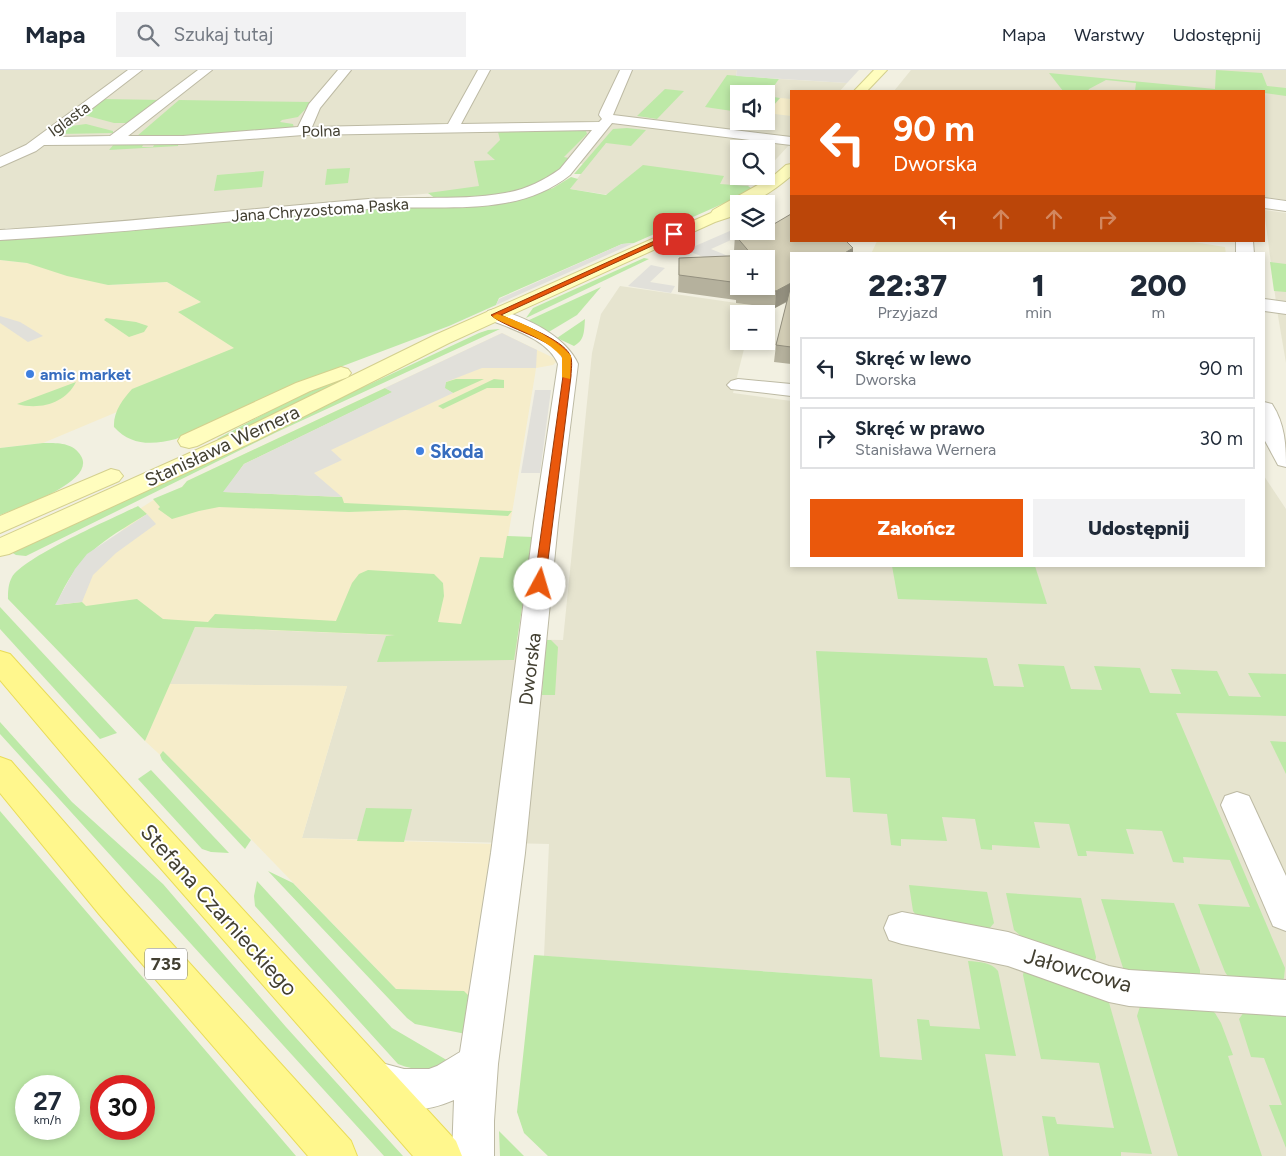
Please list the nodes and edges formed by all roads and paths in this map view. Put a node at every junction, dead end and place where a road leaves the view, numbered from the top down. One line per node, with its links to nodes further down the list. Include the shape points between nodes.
1 (136, 70): 14 (street, Iglasta)
2 (206, 70): 13 (street)
3 (345, 70): 12 (street, via 314,107)
4 (484, 70): 11 (street)
5 (626, 70): 10 (street, via 606,112)
6 (881, 70): 8 (street)
7 (887, 70): 9 (street)
8 (861, 90)
9 (874, 90)
10 (606, 122): 11 (street, Polna); 15 (street, Polna); 24 (street, Jana Chryzostoma Paska, via 556,179 507,198 375,204)
11 (453, 127): 12 (street, Polna)
12 (303, 131): 13 (street, Polna, via 183,140)
13 (114, 140): 14 (street, Polna)
14 (40, 141): 16 (street, Iglasta)
15 (790, 141)
16 (0, 163)
17 (790, 169): 23 (street, Stanisława Wernera, via 778,180)
18 (790, 184): 19 (street)
19 (768, 195)
20 (1265, 203): 21 (street)
21 (1286, 206)
22 (730, 211): 23 (street, Stanisława Wernera)
23 (709, 219): 27 (street, Stanisława Wernera)
24 (0, 235)
25 (1265, 305): 26 (street)
26 (1286, 308)
27 (494, 315): 28 (street, Stanisława Wernera); 41 (street, Dworska, via 560,349 567,356 568,364 508,853)
28 (442, 339): 33 (street, Stanisława Wernera, via 303,386 139,464); 34 (street, Stanisława Wernera, via 249,435)
29 (738, 385): 30 (street)
30 (790, 390)
31 (1265, 412): 32 (street)
32 (1279, 451)
33 (0, 525)
34 (0, 548)
35 (0, 661): 42 (main road, Stefana Czarnieckiego)
36 (0, 770): 43 (main road, 735, via 112,903)
37 (1237, 806): 38 (street)
38 (1286, 915)
39 (902, 928): 40 (street, Jałowcowa, via 1008,949 1128,988)
40 (1286, 998)
41 (478, 1064): 42 (street, via 457,1079 434,1089 395,1089); 45 (street, Dworska)
42 (372, 1080): 44 (main road, Stefana Czarnieckiego)
43 (336, 1156)
44 (441, 1156)
45 (473, 1156)

